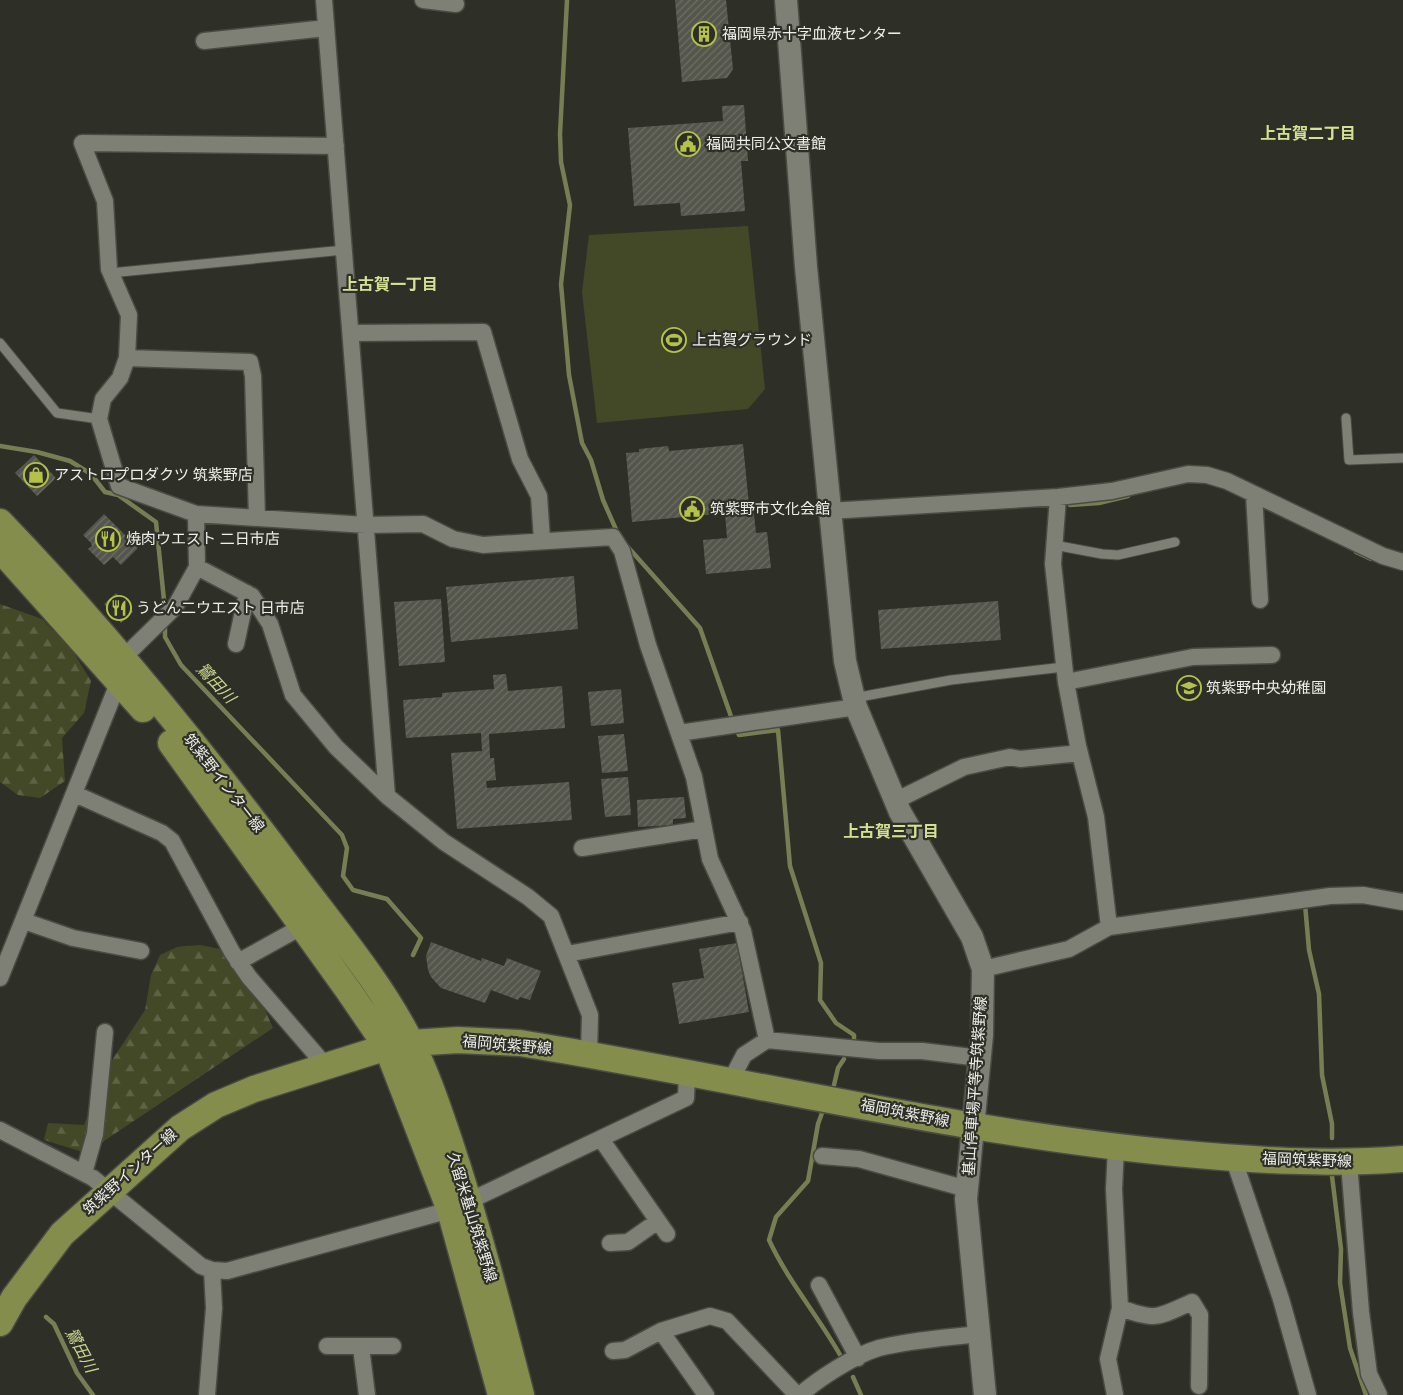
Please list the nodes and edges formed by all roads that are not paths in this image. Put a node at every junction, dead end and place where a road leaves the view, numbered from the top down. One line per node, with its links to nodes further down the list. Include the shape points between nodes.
1 (324, 0): 5 (street)
2 (422, 0): 4 (street)
3 (786, 0): 18 (main road, 基山停車場平等寺筑紫野線)
4 (456, 4)
5 (326, 28): 6 (street); 7 (street)
6 (204, 41)
7 (336, 146): 8 (street); 9 (street, via 82,142 105,201)
8 (344, 250): 9 (lane); 10 (street)
9 (110, 273): 12 (street, via 129,315)
10 (351, 333): 22 (street); 23 (street, via 483,332 520,459 539,496)
11 (0, 343): 14 (lane, via 57,414)
12 (127, 358): 14 (street, via 120,378 103,400); 20 (street, via 250,362)
13 (1346, 418): 15 (lane, via 1349,460)
14 (99, 419): 19 (street, via 119,486)
15 (1403, 458)
16 (1254, 494): 17 (street, via 1227,481 1188,474 1112,491); 27 (street, via 1383,556); 30 (street)
17 (1058, 497): 18 (street); 25 (street)
18 (829, 511): 35 (main road, 基山停車場平等寺筑紫野線, via 842,642)
19 (196, 514): 20 (street); 28 (street)
20 (257, 518): 22 (street)
21 (0, 522): 33 (main road, 筑紫野インター線, via 59,583)
22 (366, 525): 23 (street, via 423,524 453,538 483,545); 39 (street)
23 (542, 540): 36 (street, via 612,537 622,551 648,645)
24 (1175, 542): 25 (lane, via 1118,555)
25 (1054, 545): 34 (street, via 1053,564)
26 (0, 549): 33 (main road, 筑紫野インター線)
27 (1403, 562)
28 (197, 567): 29 (street); 33 (street, via 175,607)
29 (246, 593): 31 (street); 39 (street, via 252,596 270,624 293,695 336,747)
30 (1260, 600)
31 (236, 644)
32 (1272, 655): 34 (street, via 1192,656)
33 (122, 669): 38 (street); 46 (main road, 筑紫野インター線); 55 (main road, 筑紫野インター線, via 280,854 353,953)
34 (1065, 675): 35 (lane, via 951,680); 37 (street)
35 (855, 702): 36 (street); 40 (main road, 基山停車場平等寺筑紫野線)
36 (679, 733): 41 (street, via 694,778)
37 (1080, 753): 40 (street, via 1010,758 964,767); 47 (street, via 1096,817)
38 (75, 794): 44 (street); 50 (street, via 162,833 172,842)
39 (387, 796): 49 (street, via 444,842 528,897 551,916)
40 (895, 801): 51 (main road, 基山停車場平等寺筑紫野線, via 972,937)
41 (704, 829): 42 (street); 45 (street, via 710,859)
42 (582, 848)
43 (1403, 902): 47 (street, via 1363,895 1330,896)
44 (24, 921): 48 (street, via 73,938); 52 (street)
45 (740, 922): 49 (street); 54 (street)
46 (303, 926): 50 (street); 55 (main road, 筑紫野インター線)
47 (1109, 928): 51 (street, via 1069,949)
48 (141, 951)
49 (567, 954): 56 (street, via 590,1015)
50 (238, 962): 58 (street)
51 (983, 969): 57 (main road, 基山停車場平等寺筑紫野線)
52 (0, 978)
53 (105, 1032): 69 (street, via 95,1134)
54 (767, 1040): 57 (street); 60 (street, via 744,1056)
55 (399, 1045): 56 (main road, 福岡筑紫野線, via 458,1040 520,1043); 58 (main road, 筑紫野インター線); 72 (main road, 久留米基山筑紫野線, via 433,1093)
56 (589, 1054): 59 (main road, 福岡筑紫野線)
57 (980, 1058): 61 (main road, 基山停車場平等寺筑紫野線)
58 (324, 1065): 71 (main road, 筑紫野インター線, via 216,1105 180,1128)
59 (687, 1075): 60 (main road, 福岡筑紫野線); 63 (street, via 686,1098)
60 (730, 1082): 61 (main road, 福岡筑紫野線)
61 (973, 1126): 64 (main road, 福岡筑紫野線); 70 (main road, 基山停車場平等寺筑紫野線)
62 (0, 1130): 69 (street)
63 (601, 1139): 72 (street); 73 (street, via 662,1227 628,1242)
64 (1116, 1147): 66 (main road, 福岡筑紫野線); 76 (street, via 1114,1190)
65 (822, 1156): 70 (street, via 859,1159)
66 (1233, 1157): 68 (main road, 福岡筑紫野線); 94 (street, via 1281,1299)
67 (1403, 1159): 68 (main road, 福岡筑紫野線)
68 (1349, 1163): 95 (street, via 1361,1312 1369,1374)
69 (84, 1174): 71 (street)
70 (967, 1188): 79 (main road, 基山停車場平等寺筑紫野線)
71 (107, 1191): 74 (street, via 201,1266); 77 (main road, 筑紫野インター線, via 62,1234 14,1298)
72 (460, 1206): 74 (street, via 227,1271); 88 (main road, 久留米基山筑紫野線); 89 (main road, 久留米基山筑紫野線)
73 (610, 1243)
74 (212, 1270): 86 (street, via 214,1308)
75 (819, 1285): 84 (street)
76 (1120, 1308): 85 (street, via 1148,1318 1192,1302 1200,1315); 93 (street, via 1108,1359)
77 (0, 1323)
78 (661, 1331): 83 (street, via 625,1350); 90 (street); 91 (street, via 710,1316 727,1321)
79 (978, 1334): 84 (street, via 906,1342 877,1349); 92 (main road, 基山停車場平等寺筑紫野線)
80 (327, 1346): 82 (street)
81 (393, 1346): 82 (street)
82 (361, 1347): 87 (street)
83 (614, 1350)
84 (858, 1358): 91 (street)
85 (1200, 1386)
86 (208, 1395)
87 (367, 1395)
88 (501, 1395)
89 (521, 1395)
90 (706, 1395)
91 (798, 1395)
92 (985, 1395)
93 (1115, 1395)
94 (1308, 1395)
95 (1378, 1395)

